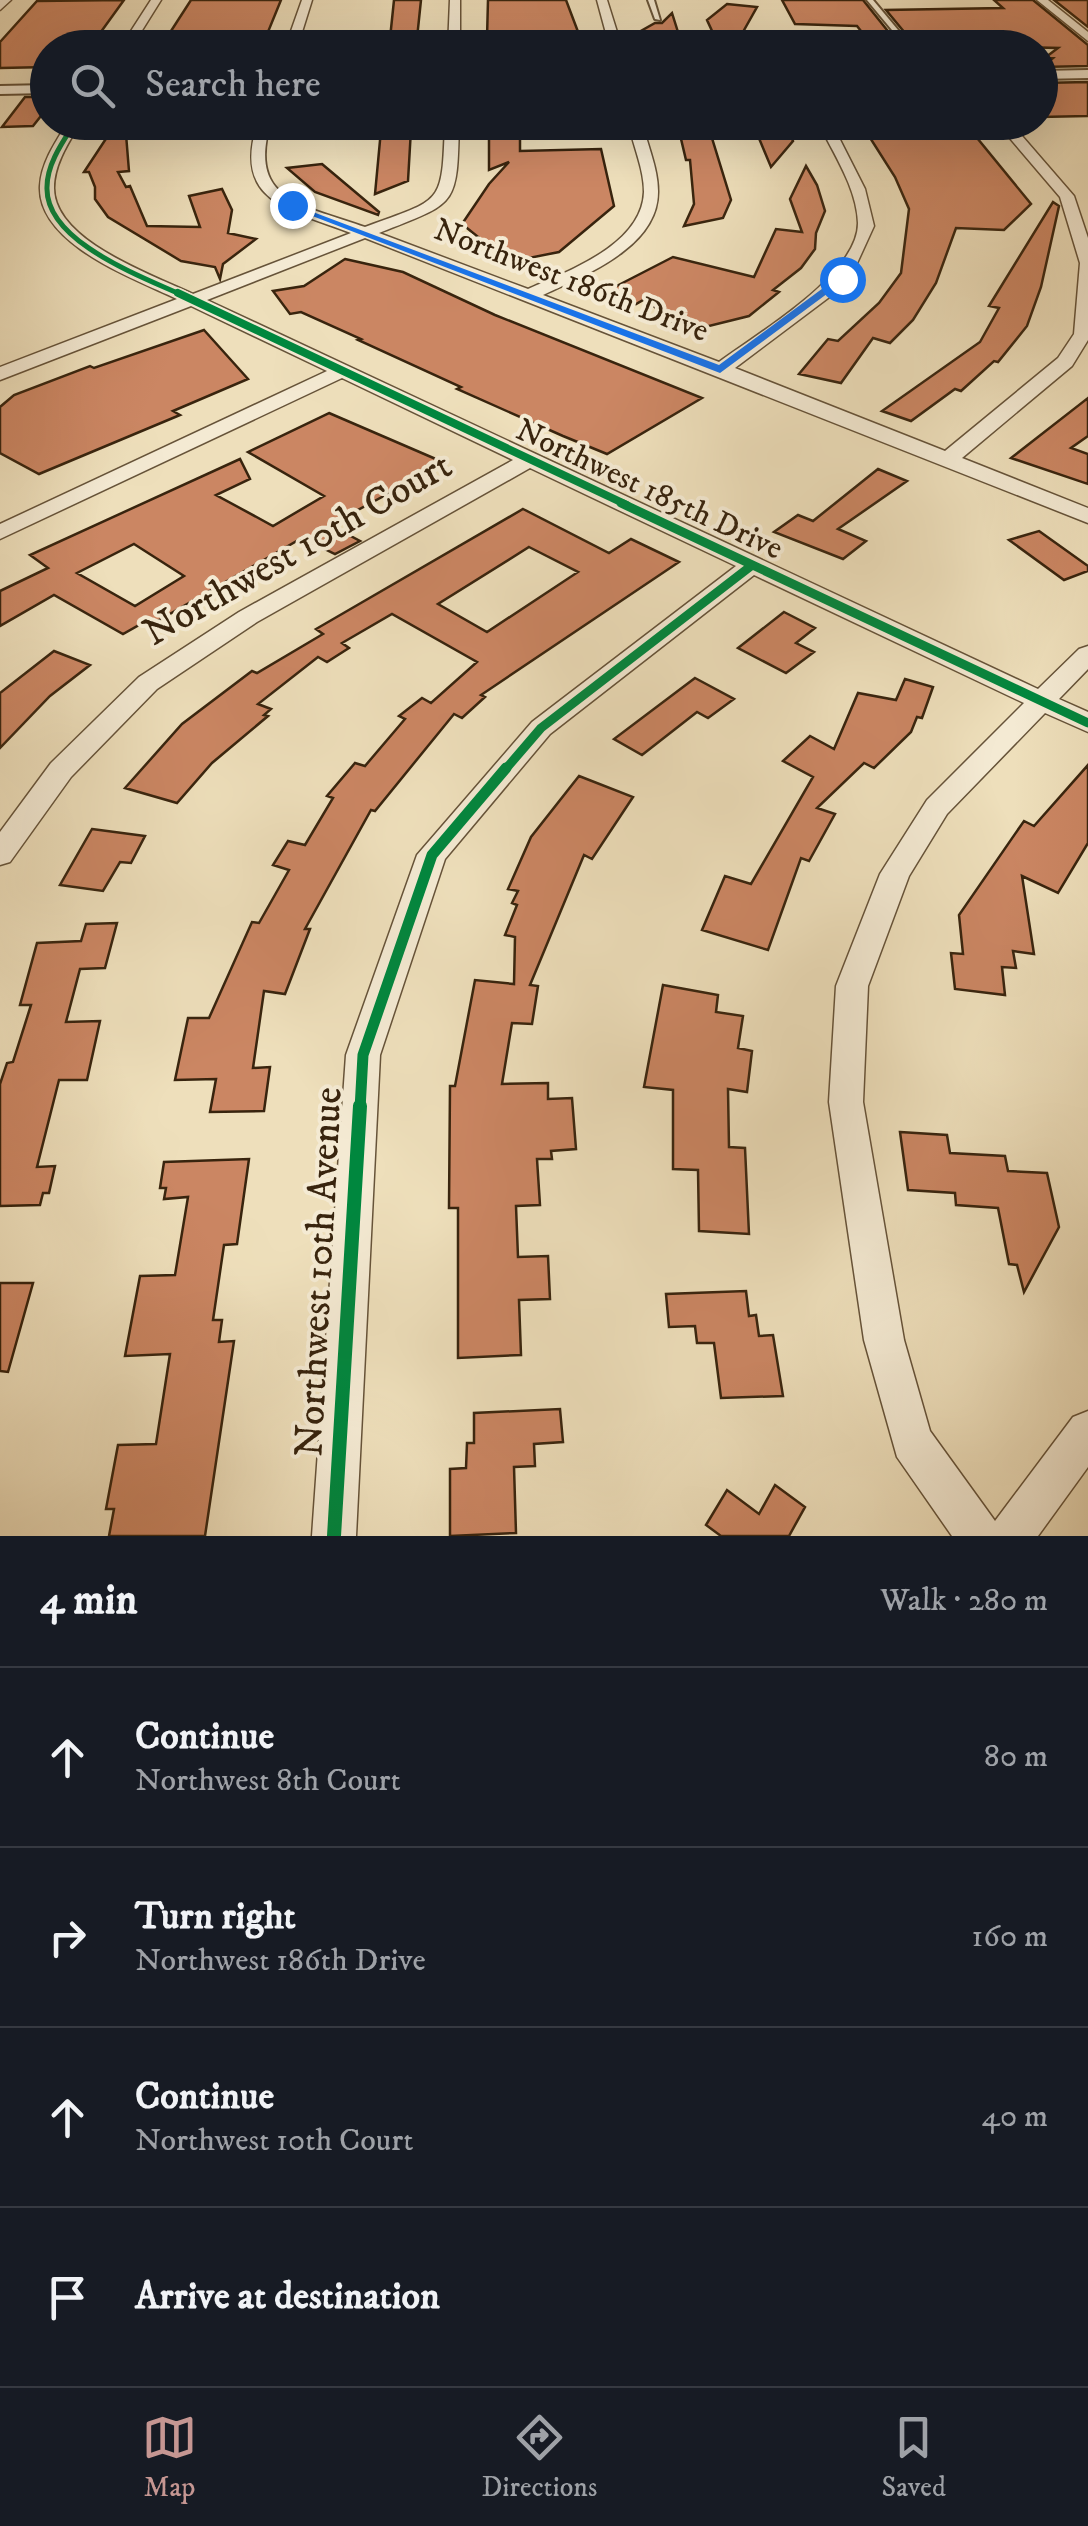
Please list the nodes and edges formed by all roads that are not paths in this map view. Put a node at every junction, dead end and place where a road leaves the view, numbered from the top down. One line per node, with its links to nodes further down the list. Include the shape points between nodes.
1 (6, 0): 9 (street)
2 (156, 0): 11 (street)
3 (307, 0): 12 (street)
4 (455, 0): 13 (street)
5 (602, 0): 14 (street)
6 (651, 0): 10 (lane)
7 (870, 0): 15 (lane)
8 (1042, 0): 16 (street)
9 (0, 6)
10 (658, 19)
11 (137, 30)
12 (297, 30)
13 (454, 30)
14 (611, 30)
15 (895, 30)
16 (1088, 38)
17 (1088, 74): 18 (street)
18 (1058, 75)
19 (0, 90): 20 (street)
20 (30, 90)
21 (64, 140): 29 (street, Northwest 185th Drive, via 47,180 52,210 97,256)
22 (259, 140): 27 (street, via 256,174 266,189)
23 (451, 140): 27 (street, via 444,197)
24 (639, 140): 28 (street, via 651,192 649,214 634,235)
25 (833, 140): 31 (street, via 858,189 866,226 842,279)
26 (1018, 140): 30 (street, via 1066,196 1088,263 1083,334)
27 (366, 235): 28 (street, Northwest 186th Drive); 29 (street)
28 (525, 297): 31 (street, Northwest 186th Drive)
29 (190, 300): 33 (street, Northwest 185th Drive); 34 (street)
30 (1065, 362): 32 (street); 35 (street)
31 (720, 369): 35 (street, Northwest 186th Drive)
32 (1088, 370)
33 (339, 372): 36 (street, Northwest 185th Drive); 38 (street)
34 (0, 374)
35 (948, 459): 37 (street, Northwest 186th Drive)
36 (528, 460): 39 (street, Northwest 185th Drive); 43 (street, Northwest 10th Court, via 148,682 61,770)
37 (1088, 516)
38 (0, 532)
39 (750, 566): 41 (street, Northwest 185th Drive); 45 (street, Northwest 10th Avenue, via 541,728 432,854 363,1055)
40 (1088, 654): 41 (street)
41 (1044, 702): 42 (street, Northwest 185th Drive); 46 (street, via 937,807 895,874 852,986 846,1102 884,1340 912,1442)
42 (1088, 722)
43 (0, 854)
44 (1088, 1432): 47 (street)
45 (334, 1536)
46 (980, 1536)
47 (1011, 1536)

